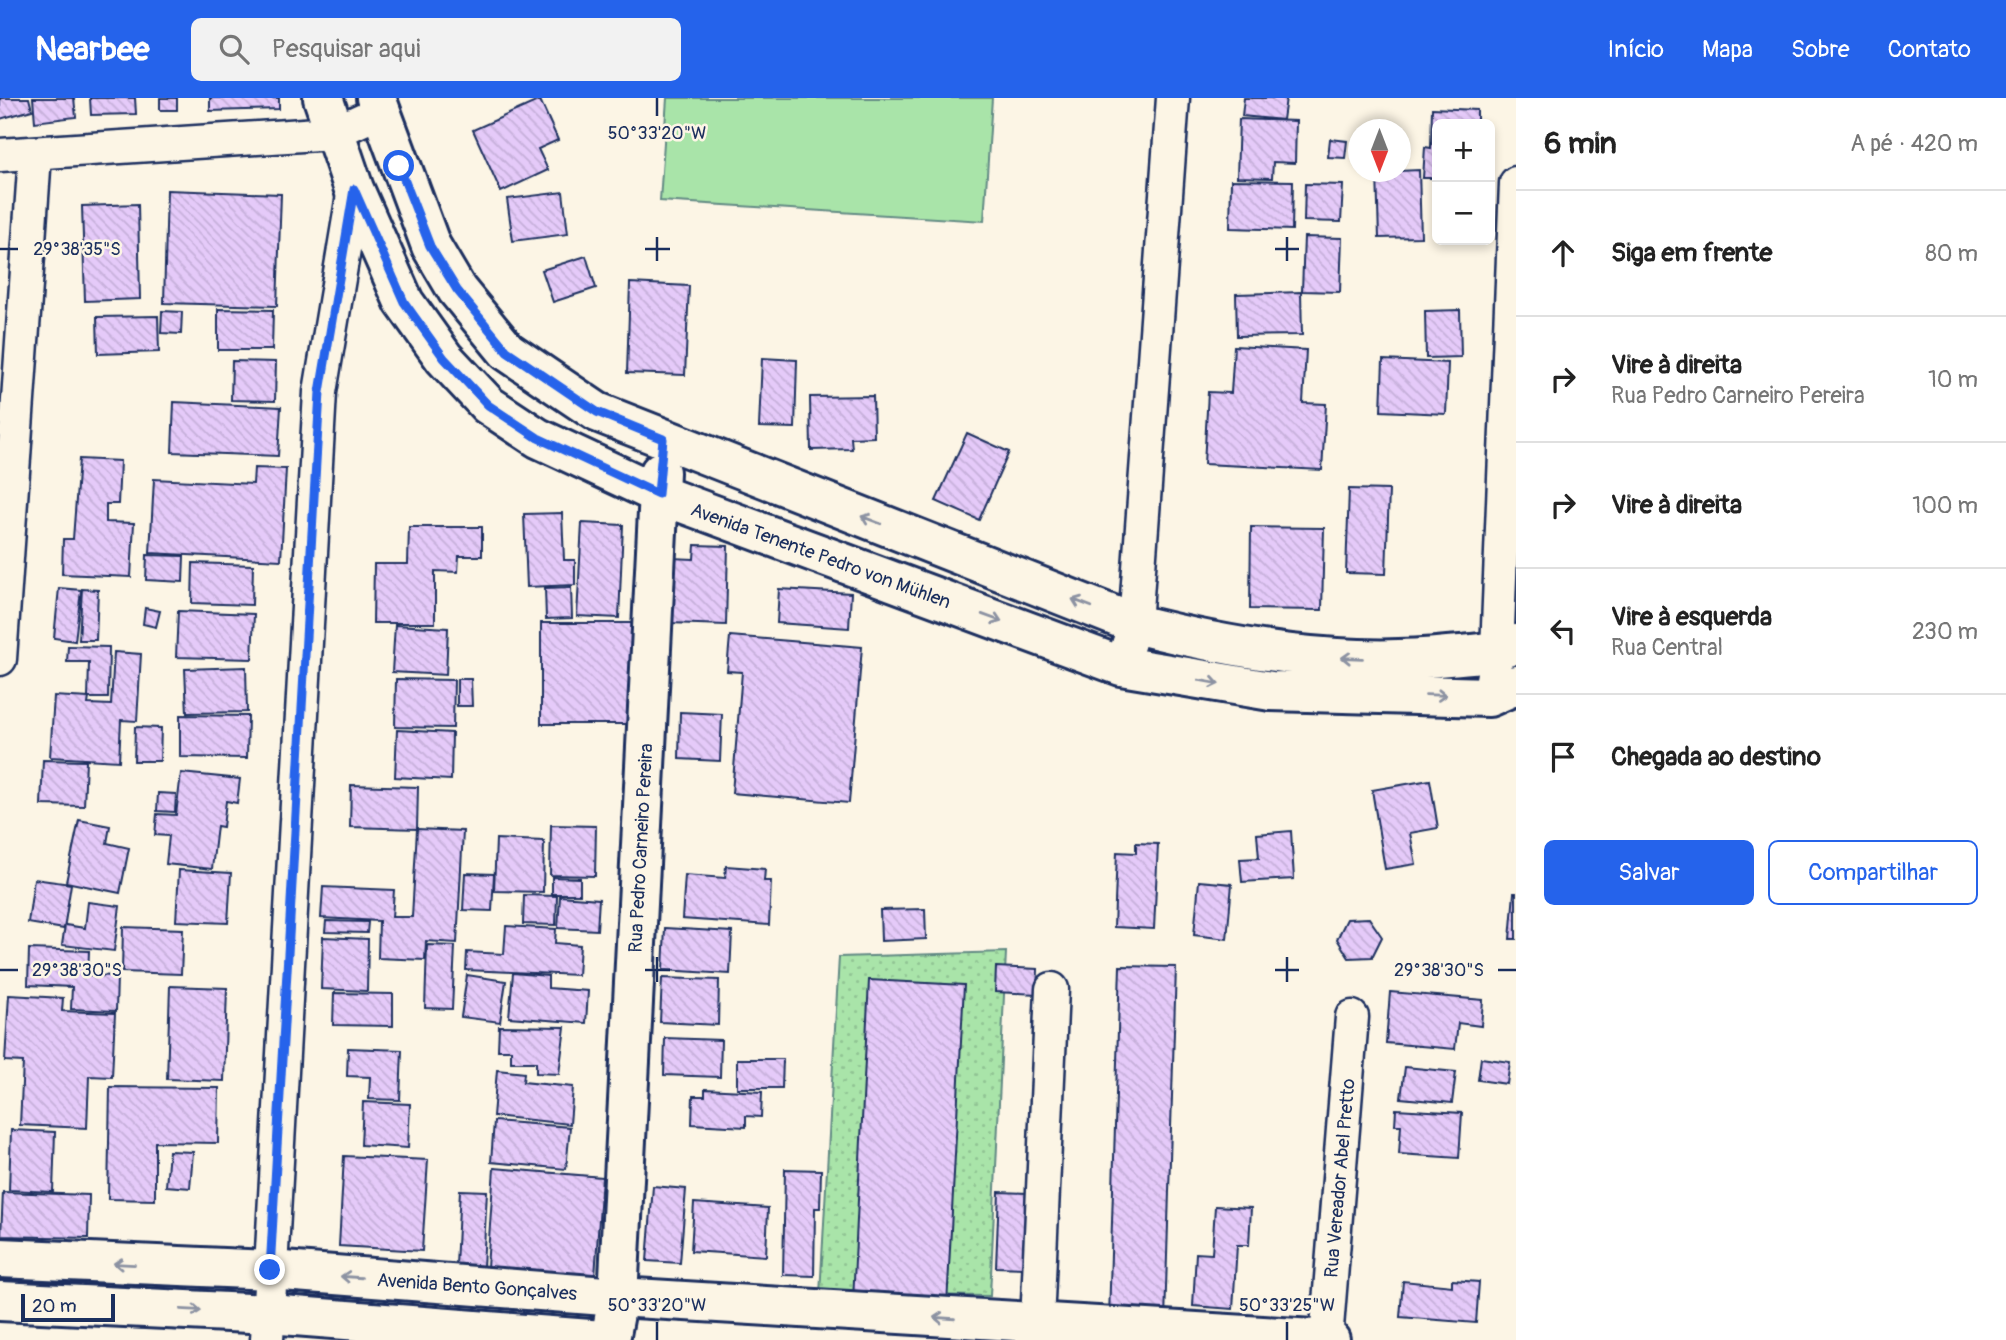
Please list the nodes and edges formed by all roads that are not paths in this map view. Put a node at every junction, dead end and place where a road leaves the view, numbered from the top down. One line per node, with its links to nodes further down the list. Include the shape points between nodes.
1 (1172, 98): 10 (street)
2 (379, 105): 3 (street); 8 (main road, via 430,246 457,290 507,351 597,412)
3 (328, 115): 5 (street); 7 (main road, Avenida Tenente Pedro von Mühlen)
4 (0, 155): 5 (street)
5 (35, 155): 12 (street)
6 (1516, 183): 11 (street)
7 (354, 189): 9 (main road, Avenida Tenente Pedro von Mühlen, via 404,302 444,358 488,405 538,438); 18 (street, via 320,392)
8 (663, 439): 9 (main road, Rua Pedro Carneiro Pereira); 10 (main road, one-way to 8)
9 (658, 494): 13 (main road, Avenida Tenente Pedro von Mühlen, one-way to 13); 19 (main road, Rua Pedro Carneiro Pereira)
10 (1135, 624): 11 (main road, one-way to 10, via 1419,659 1349,659 1215,645); 13 (street)
11 (1506, 648): 14 (street)
12 (0, 659)
13 (1121, 666): 14 (main road, Avenida Tenente Pedro von Mühlen, one-way to 14, via 1271,691)
14 (1503, 691)
15 (1052, 989): 21 (street)
16 (1352, 1017): 25 (street, Rua Vereador Abel Pretto)
17 (0, 1258): 18 (main road, Avenida Bento Gonçalves, one-way to 17)
18 (270, 1270): 19 (main road, Avenida Bento Gonçalves, one-way to 18); 22 (street)
19 (618, 1297): 21 (main road, Avenida Bento Gonçalves, one-way to 19); 24 (main road, Rua Pedro Carneiro Pereira)
20 (0, 1301): 22 (main road, one-way to 22)
21 (1037, 1323): 25 (main road, Avenida Bento Gonçalves)
22 (268, 1327): 23 (main road)
23 (603, 1340)
24 (610, 1340)
25 (1327, 1340)

